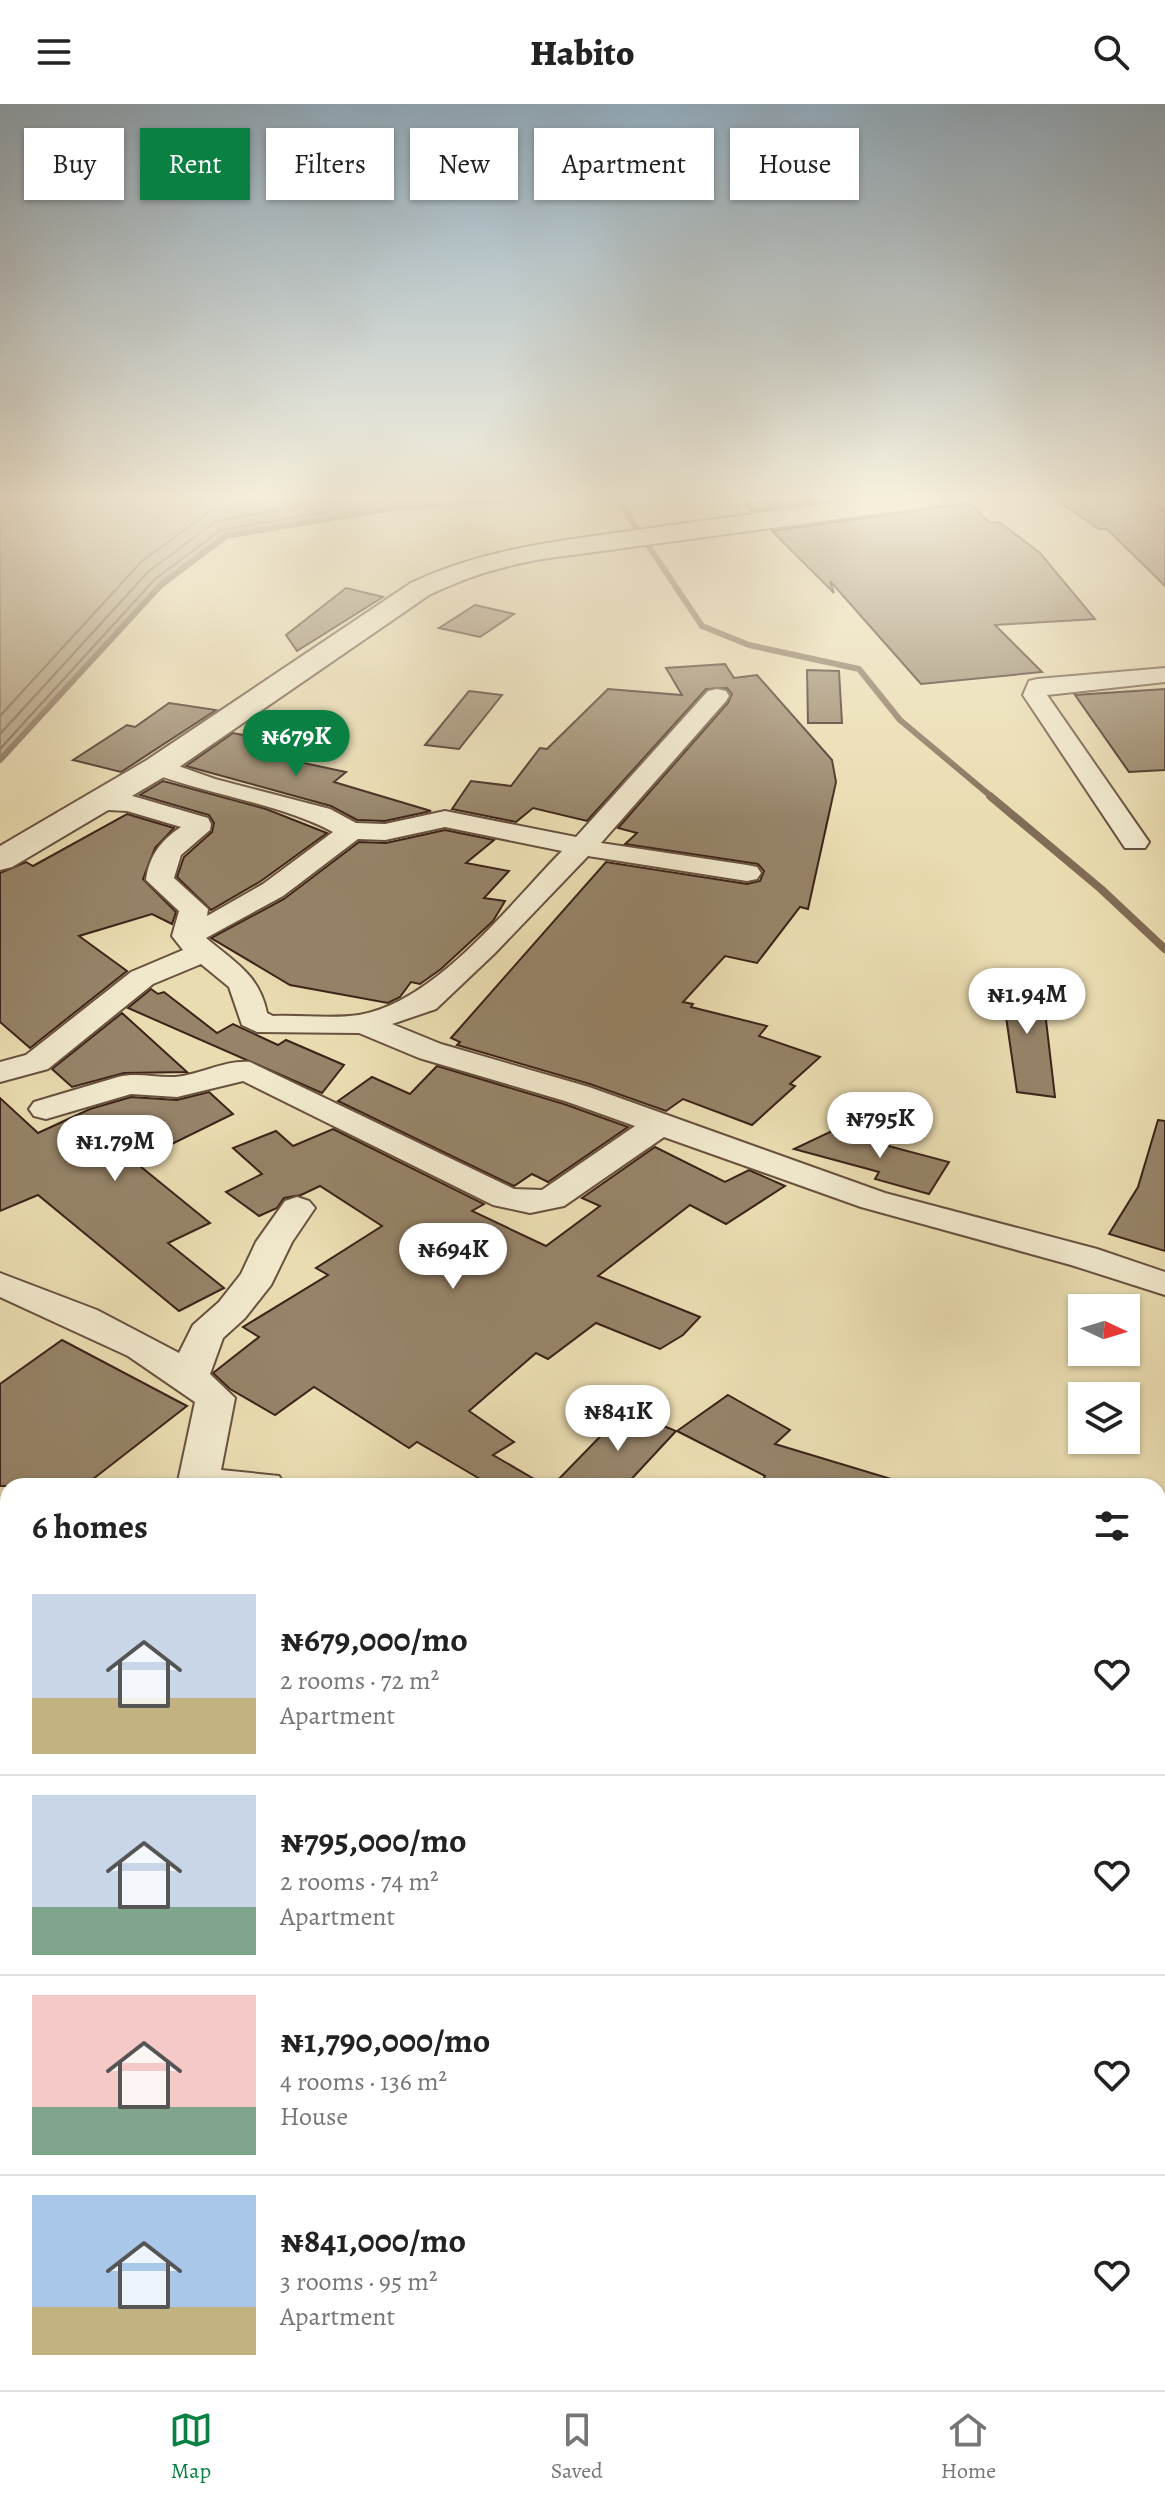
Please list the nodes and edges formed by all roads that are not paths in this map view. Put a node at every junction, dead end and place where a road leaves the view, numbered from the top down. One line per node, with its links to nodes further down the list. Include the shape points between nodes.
1 (395, 606): 4 (street)
2 (1165, 675): 7 (street, via 1037,686 1035,695)
3 (717, 696): 8 (street, via 630,797)
4 (158, 767): 5 (street); 6 (street, via 321,815)
5 (98, 803): 9 (street); 11 (street, via 129,803 198,824 176,841 160,868 160,880 194,909)
6 (351, 831): 8 (street, via 385,832 445,819); 11 (street)
7 (1135, 842)
8 (579, 846): 10 (street); 12 (street, via 485,947 425,1002)
9 (0, 860)
10 (747, 873)
11 (194, 945): 12 (street, via 237,979 247,992 253,1018 268,1025); 13 (street, via 142,978 37,1062)
12 (363, 1024): 15 (street, via 430,1051)
13 (0, 1072)
14 (46, 1109): 15 (street, via 129,1084 177,1087 250,1072 505,1198 530,1202 552,1199)
15 (660, 1124): 18 (street, via 873,1200)
16 (297, 1208): 19 (street, via 258,1277 206,1333)
17 (0, 1284): 19 (street, via 73,1314)
18 (1165, 1284)
19 (190, 1375): 20 (street, via 215,1398)
20 (199, 1478)

